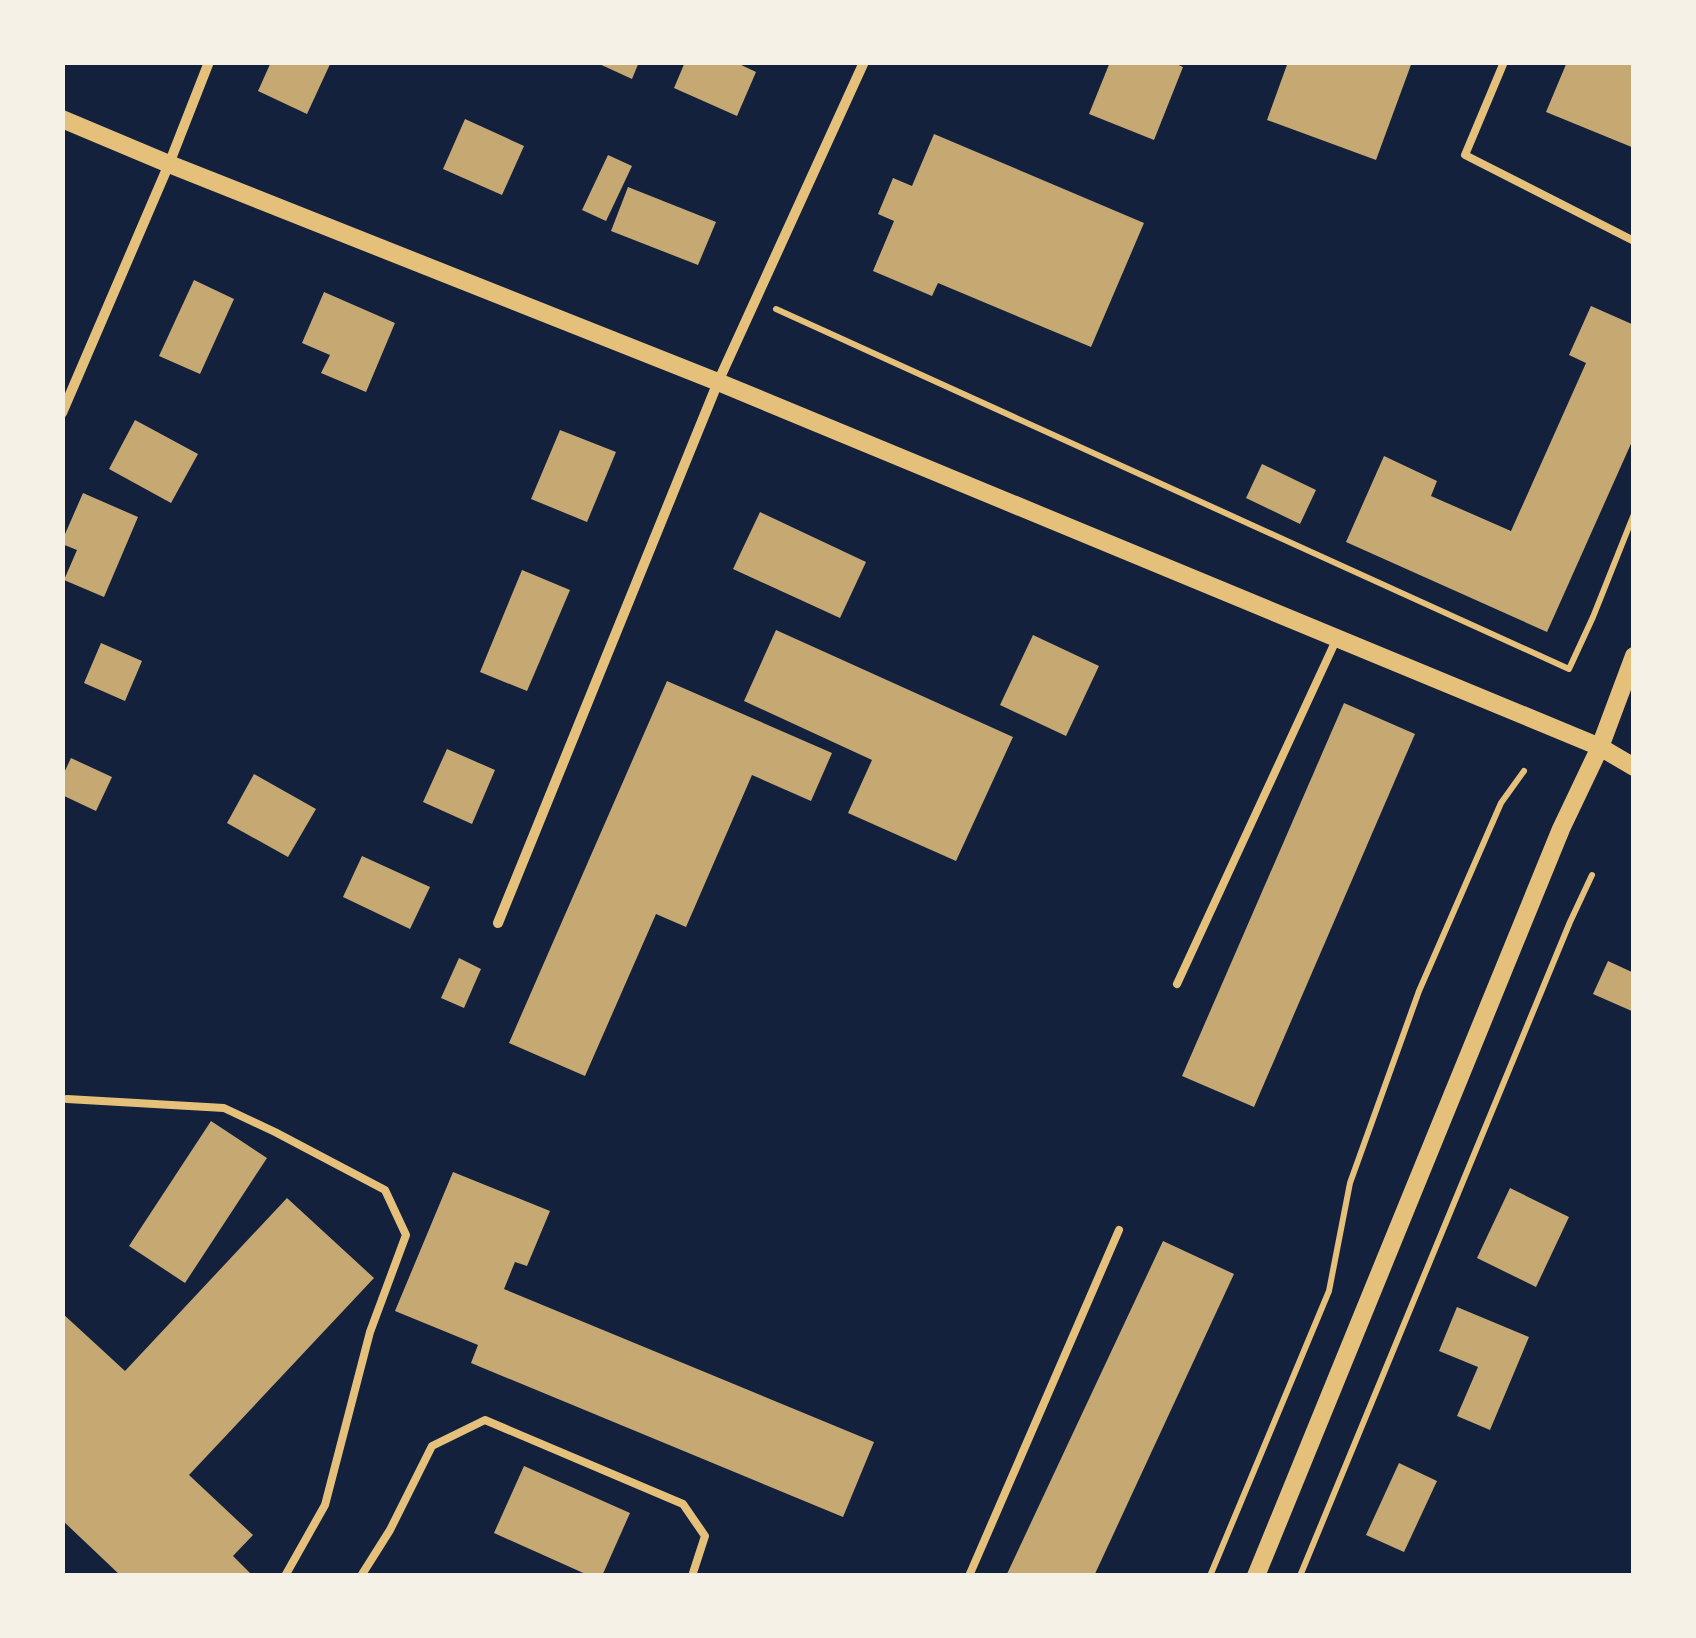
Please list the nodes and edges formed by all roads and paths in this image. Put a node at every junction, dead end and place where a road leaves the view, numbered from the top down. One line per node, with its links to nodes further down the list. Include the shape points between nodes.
1 (208, 62): 5 (street)
2 (864, 62): 7 (street)
3 (1504, 62): 6 (lane, via 1465,155)
4 (62, 119): 5 (street)
5 (170, 164): 8 (street); 9 (street)
6 (1634, 241)
7 (757, 301): 8 (street); 10 (path, via 1569,669)
8 (718, 382): 11 (street); 17 (street)
9 (62, 412)
10 (1634, 514)
11 (1337, 638): 13 (street); 18 (lane)
12 (1634, 656): 13 (street)
13 (1600, 747): 14 (street); 26 (street)
14 (1634, 766)
15 (1524, 771): 25 (path, via 1502,803 1419,991 1350,1183 1329,1291)
16 (1592, 874): 27 (path)
17 (498, 923)
18 (1177, 984)
19 (67, 1099): 21 (lane, via 224,1108 385,1190 406,1234 370,1332 326,1506)
20 (1118, 1230): 24 (lane)
21 (284, 1576)
22 (361, 1576): 23 (lane, via 432,1446 485,1420 684,1504 705,1536)
23 (692, 1576)
24 (969, 1576)
25 (1210, 1576)
26 (1256, 1576)
27 (1300, 1576)

